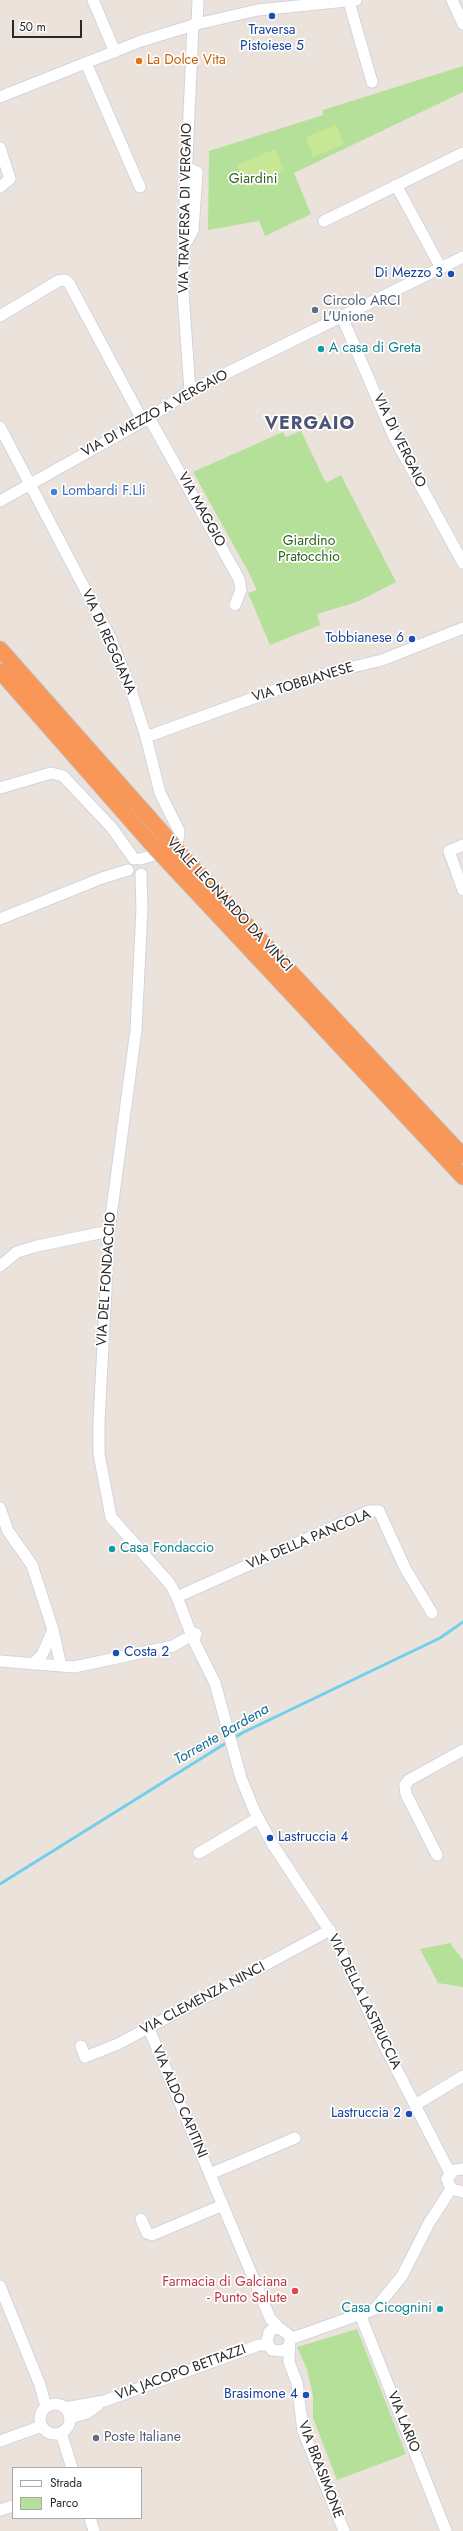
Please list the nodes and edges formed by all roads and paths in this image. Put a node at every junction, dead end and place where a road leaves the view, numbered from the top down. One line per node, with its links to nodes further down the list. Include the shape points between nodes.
1 (93, 0): 7 (street)
2 (198, 0): 5 (street, VIA TRAVERSA DI VERGAIO)
3 (452, 0): 6 (street)
4 (352, 1): 5 (street, via 258,10); 9 (street)
5 (195, 24): 7 (street); 21 (street, VIA TRAVERSA DI VERGAIO, via 183,248)
6 (463, 24)
7 (115, 52): 8 (street)
8 (86, 63): 10 (street); 15 (street)
9 (372, 82)
10 (0, 97)
11 (0, 148): 14 (street, via 10,179)
12 (463, 153): 13 (street)
13 (396, 185): 16 (street); 18 (street)
14 (0, 187)
15 (140, 187)
16 (324, 221)
17 (463, 257): 18 (street, VIA DI MEZZO A VERGAIO)
18 (441, 268): 20 (street, VIA DI MEZZO A VERGAIO)
19 (0, 316): 22 (street, VIA MAGGIO, via 58,281 65,280 69,283 140,414)
20 (342, 317): 21 (street, VIA DI MEZZO A VERGAIO); 26 (street, VIA DI VERGAIO, via 394,437)
21 (190, 391): 22 (street, VIA DI MEZZO A VERGAIO)
22 (147, 419): 24 (street, VIA DI MEZZO A VERGAIO); 27 (street, VIA MAGGIO, via 152,423 239,579 241,590)
23 (0, 427): 24 (street, VIA DI REGGIANA)
24 (30, 485): 25 (street, VIA DI MEZZO A VERGAIO); 31 (street, VIA DI REGGIANA, via 110,637)
25 (0, 501)
26 (461, 559)
27 (235, 606)
28 (462, 628): 31 (street, VIA TOBBIANESE, via 382,660 281,688)
29 (0, 649): 37 (highway, VIALE LEONARDO DA VINCI, bridge, via 184,858)
30 (0, 671): 38 (highway, VIALE LEONARDO DA VINCI, bridge, via 148,840)
31 (146, 737): 34 (street, VIA DI REGGIANA, via 160,793 179,835 173,843)
32 (0, 788): 34 (street, VIA DEL FONDACCIO, via 51,773 63,776 112,828)
33 (463, 846): 35 (street, via 449,851)
34 (135, 867): 36 (street); 39 (street, VIA DEL FONDACCIO, via 142,900 136,1030 113,1186)
35 (463, 890)
36 (0, 919)
37 (463, 1156)
38 (463, 1178)
39 (109, 1231): 40 (street, via 18,1252); 45 (street, VIA DEL FONDACCIO, via 99,1421 99,1454 107,1503 118,1528 154,1564)
40 (0, 1266)
41 (0, 1508): 42 (street)
42 (2, 1524): 44 (street)
43 (0, 1534): 44 (street)
44 (14, 1540): 47 (street, via 32,1565)
45 (177, 1597): 46 (street, VIA DELLA PANCOLA, via 369,1511 379,1511 405,1568); 48 (street, VIA DEL FONDACCIO)
46 (432, 1613)
47 (53, 1630): 50 (street, via 42,1655); 51 (street)
48 (190, 1637): 51 (street, via 167,1648 74,1667); 52 (street, VIA DEL FONDACCIO, via 215,1683)
49 (0, 1661): 50 (street)
50 (33, 1664): 51 (street)
51 (61, 1666)
52 (234, 1748): 54 (street, VIA DELLA LASTRUCCIA, via 245,1787)
53 (463, 1750): 56 (street, via 409,1780 405,1785 406,1794)
54 (258, 1818): 55 (street); 57 (street, VIA DELLA LASTRUCCIA)
55 (199, 1853)
56 (437, 1855)
57 (330, 1930): 58 (street, VIA CLEMENZA NINCI); 61 (street, VIA DELLA LASTRUCCIA)
58 (149, 2029): 59 (street, VIA CLEMENZA NINCI, via 85,2057); 65 (street, VIA ALDO CAPITINI)
59 (81, 2046)
60 (463, 2076): 61 (street)
61 (415, 2105): 64 (street, VIA DELLA LASTRUCCIA)
62 (295, 2138): 65 (street, VIA ALDO CAPITINI)
63 (463, 2169): 64 (street)
64 (450, 2173): 66 (street, via 447,2179)
65 (210, 2174): 68 (street, VIA ALDO CAPITINI)
66 (451, 2189): 67 (street); 71 (street, VIA JACOPO BETTAZZI, via 429,2223 402,2276 375,2309)
67 (463, 2192)
68 (223, 2205): 69 (street, via 152,2235 147,2233); 72 (street, VIA ALDO CAPITINI)
69 (140, 2219)
70 (0, 2286): 73 (street, via 40,2385)
71 (360, 2314): 72 (street, VIA JACOPO BETTAZZI); 84 (street, VIA LARIO)
72 (278, 2340): 74 (street, VIA JACOPO BETTAZZI, via 104,2401 86,2413); 83 (street, VIA BRASIMONE, via 297,2382 303,2431)
73 (46, 2407): 74 (street, via 54,2404); 75 (street, via 40,2418)
74 (67, 2413): 76 (street, via 68,2427)
75 (42, 2426): 76 (street, via 52,2433); 77 (street)
76 (61, 2432): 78 (street)
77 (0, 2441)
78 (72, 2467)
79 (12, 2506): 80 (street)
80 (0, 2510)
81 (90, 2519): 82 (street)
82 (94, 2531)
83 (344, 2531)
84 (446, 2531)

